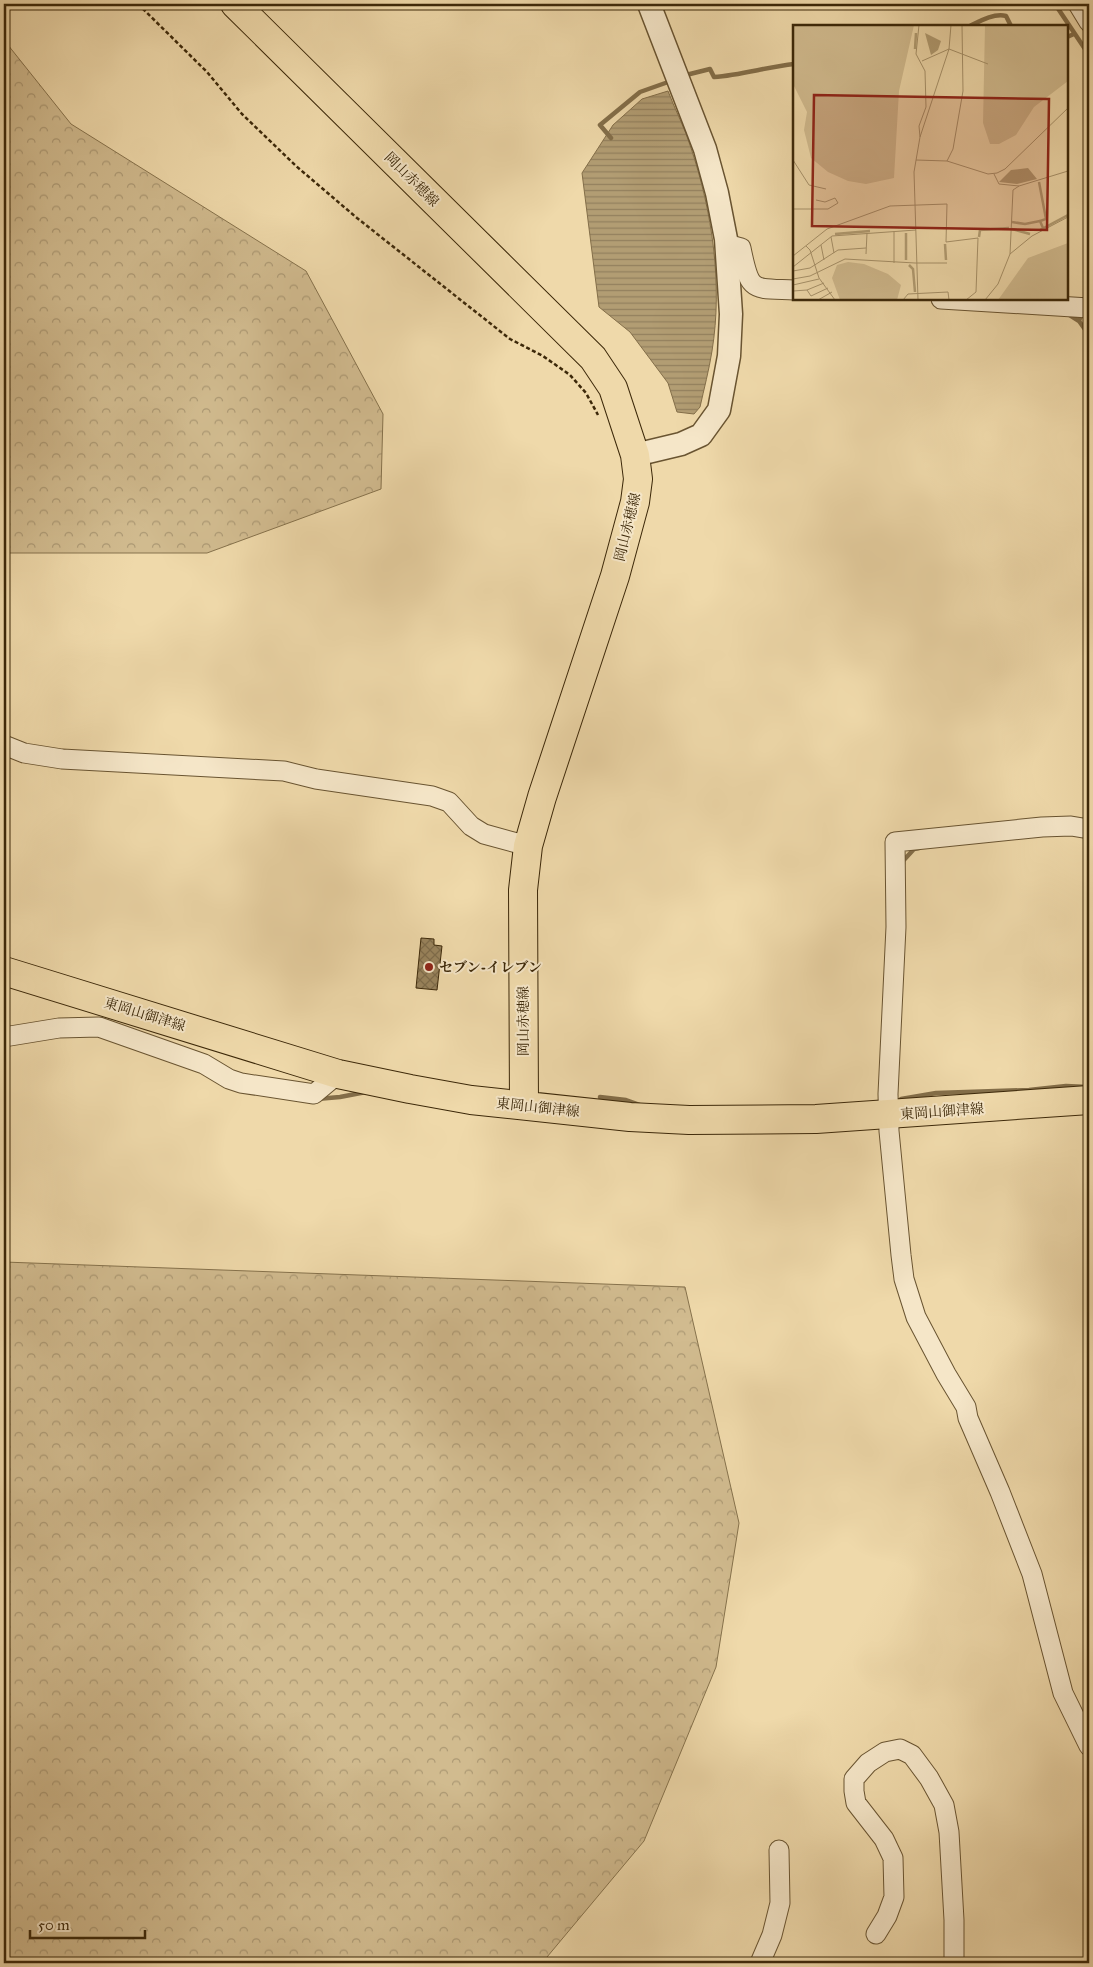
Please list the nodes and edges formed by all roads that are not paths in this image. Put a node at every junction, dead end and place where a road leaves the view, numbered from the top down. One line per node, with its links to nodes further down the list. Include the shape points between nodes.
1 (235, 4): 9 (main road, 岡山赤穂線, via 594,358 613,388)
2 (650, 4): 5 (street, via 705,149)
3 (1078, 4): 4 (street)
4 (1089, 22)
5 (726, 244): 6 (street, via 741,248 744,267 754,286); 9 (street, via 730,356 719,410 701,435 681,444)
6 (793, 290)
7 (957, 300): 8 (street)
8 (1086, 308)
9 (635, 455): 12 (main road, 岡山赤穂線, via 638,479 635,502 615,576)
10 (4, 746): 12 (street, via 62,759 284,771 316,779 432,796 449,802 471,826 484,834)
11 (1089, 829): 18 (street, via 1042,827 895,842 896,927)
12 (528, 846): 17 (main road, 岡山赤穂線, via 523,890)
13 (4, 970): 15 (main road, 東岡山御津線)
14 (4, 1037): 15 (street, via 59,1028 99,1027 204,1064 241,1083 314,1094)
15 (338, 1074): 17 (main road, 東岡山御津線, via 471,1100)
16 (1089, 1100): 18 (main road, 東岡山御津線)
17 (524, 1105): 18 (main road, 東岡山御津線, via 689,1120 816,1120)
18 (889, 1115): 19 (street, via 904,1279 916,1317 966,1407 1032,1574 1063,1692)
19 (1089, 1746)
20 (780, 1850): 22 (street, via 780,1903 772,1935)
21 (876, 1934): 23 (street, via 894,1898 894,1858 884,1839 856,1804 854,1779 868,1763 884,1752 900,1749 912,1754 944,1805 949,1832)
22 (760, 1963)
23 (954, 1963)

